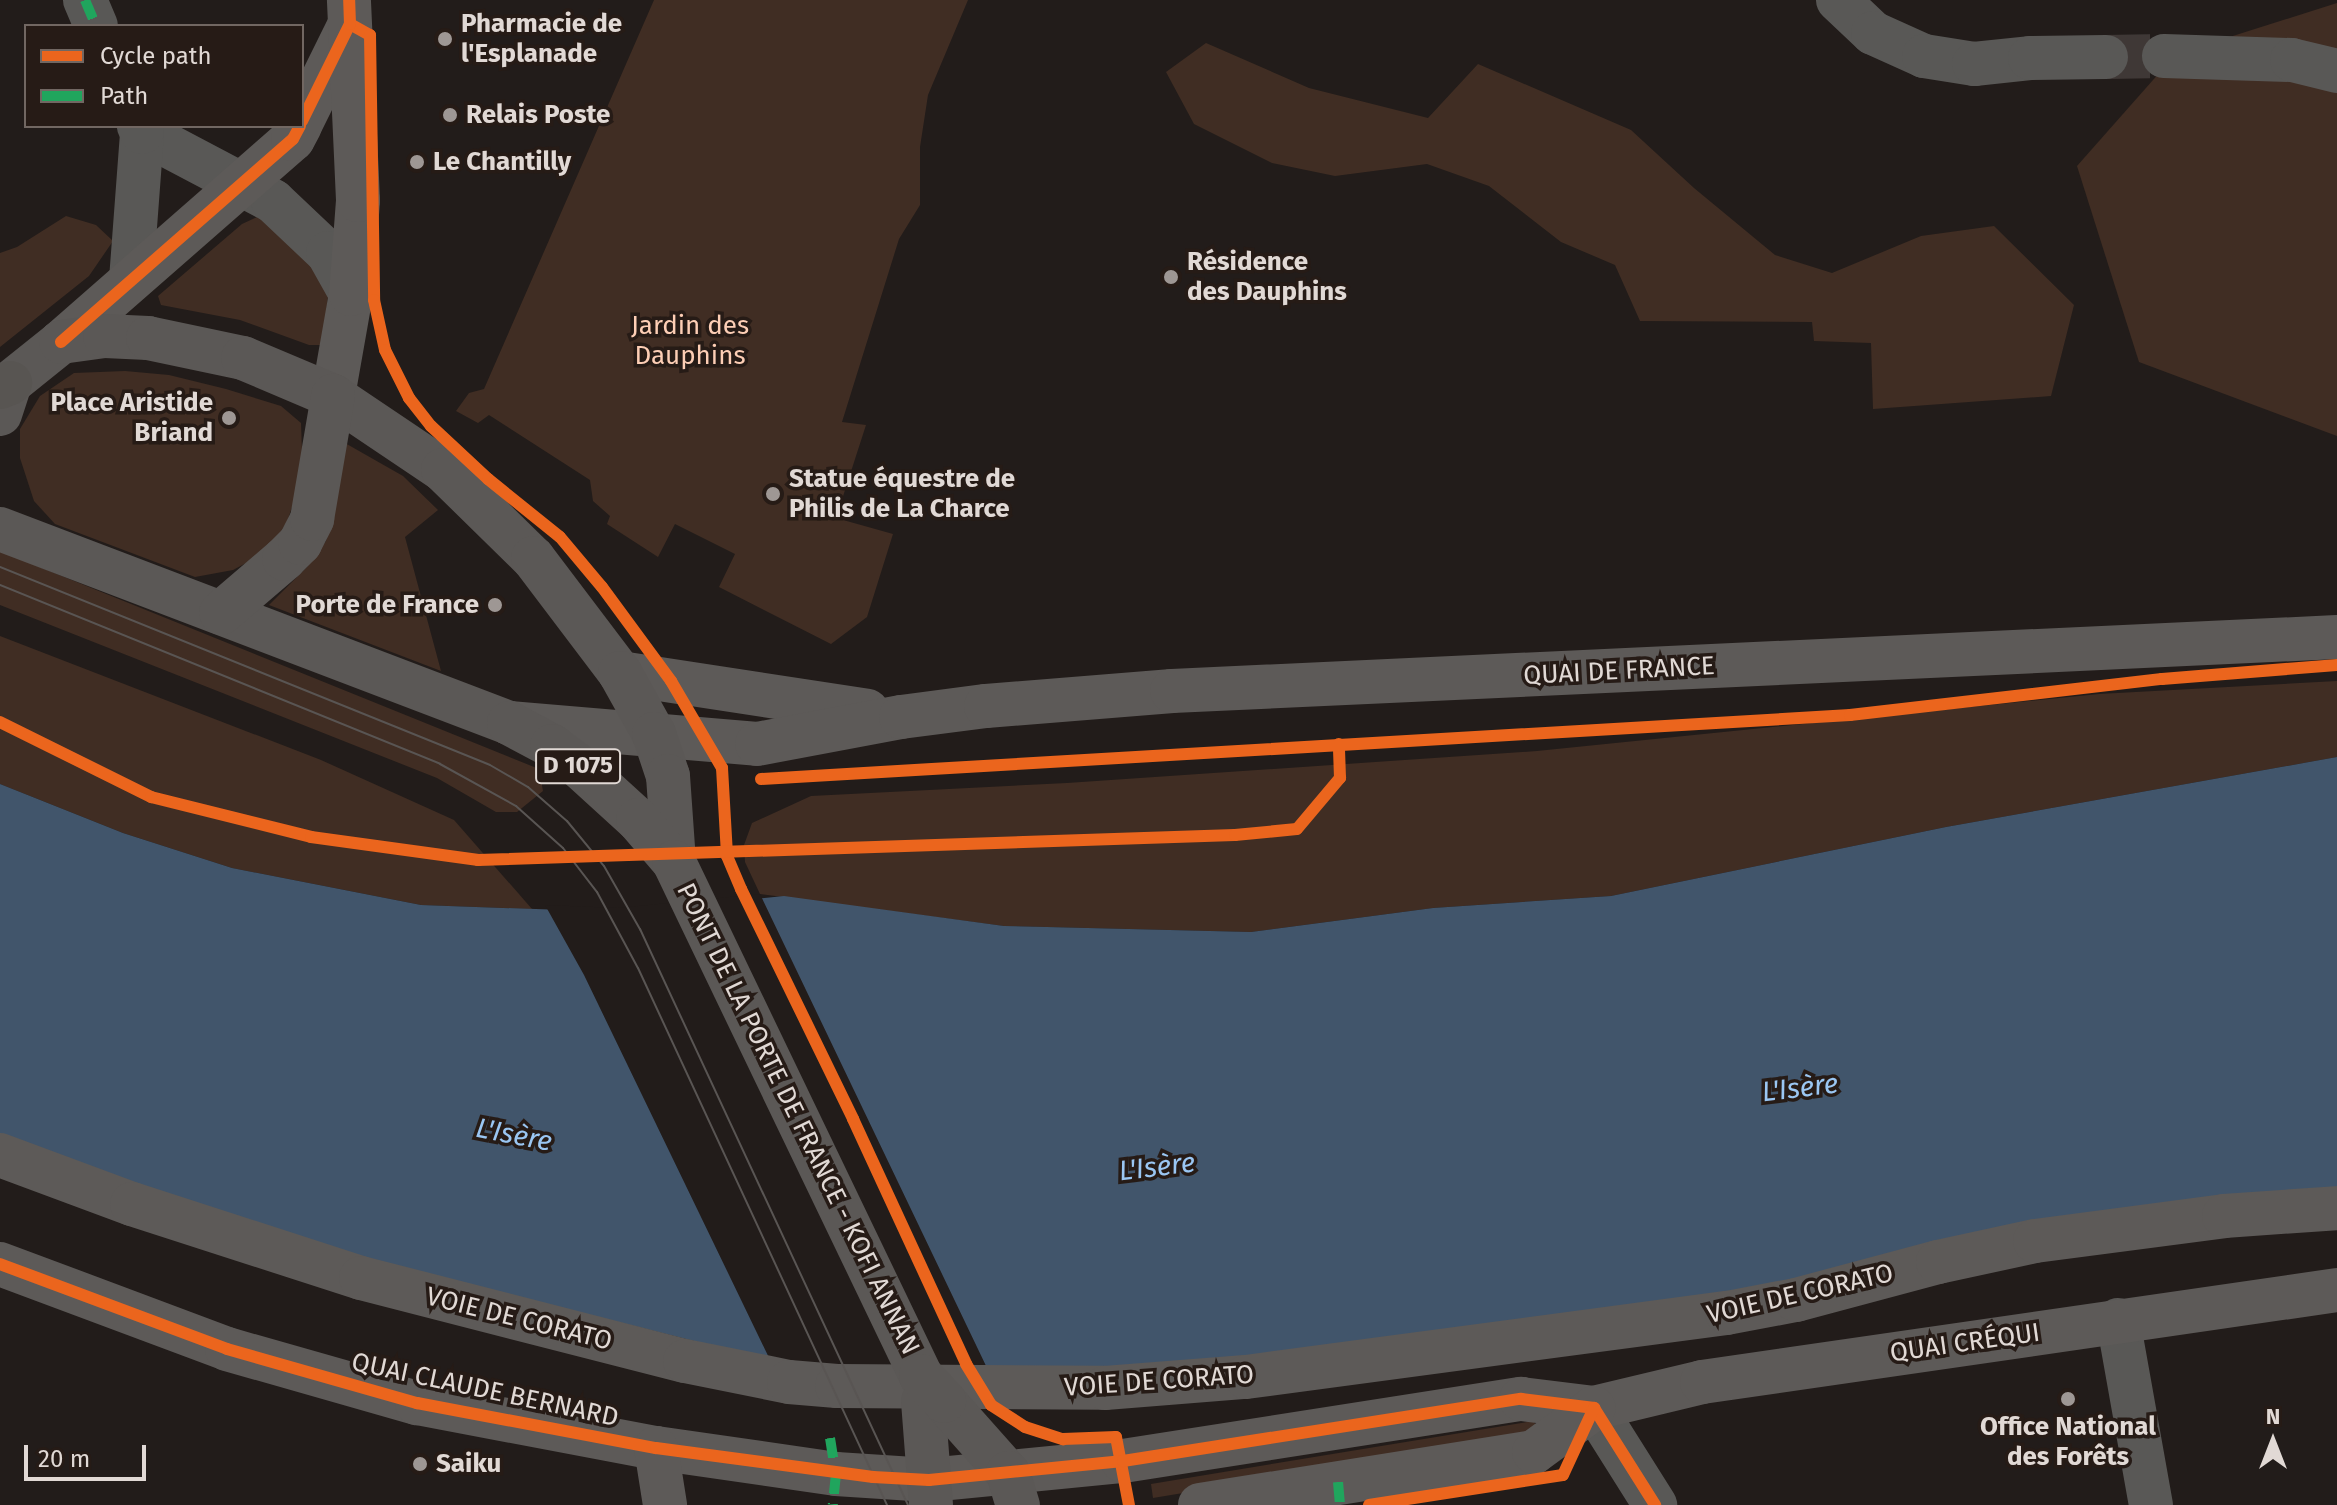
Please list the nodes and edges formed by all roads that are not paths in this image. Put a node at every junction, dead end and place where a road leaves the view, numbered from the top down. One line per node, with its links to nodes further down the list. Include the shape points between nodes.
1 (85, 0): 4 (street)
2 (1838, 0): 6 (street, via 1873,33 1924,56 1974,64)
3 (349, 12): 8 (main road); 13 (main road, via 358,200)
4 (95, 24)
5 (2164, 56): 7 (street, via 2292,60)
6 (2106, 57)
7 (2337, 71)
8 (304, 117)
9 (299, 128): 11 (main road)
10 (141, 129): 11 (street); 12 (street)
11 (241, 184): 12 (main road); 13 (street, via 273,201 328,253)
12 (131, 280): 14 (main road)
13 (351, 294): 16 (main road)
14 (61, 342): 15 (main road); 16 (main road, via 148,338 243,358)
15 (3, 395)
16 (333, 396): 18 (main road, via 312,519 300,543); 20 (main road, D 1075, via 443,470 533,558)
17 (0, 529): 18 (main road, D 1075)
18 (221, 613): 22 (main road, D 1075)
19 (2337, 637): 21 (main road, QUAI DE FRANCE, via 1172,691)
20 (620, 673): 21 (main road, QUAI DE FRANCE); 23 (main road, D 1075)
21 (901, 717): 23 (main road, QUAI DE FRANCE, via 757,744)
22 (509, 723): 23 (main road); 24 (main road, D 1075, via 552,746)
23 (654, 734): 24 (main road, D 1075, via 668,776)
24 (662, 834): 30 (main road, PONT DE LA PORTE DE FRANCE - KOFI ANNAN / D 1075)
25 (0, 1155): 26 (main road, VOIE DE CORATO, via 242,1242 406,1290 685,1361 837,1386 1116,1388 1246,1377 1727,1313 2035,1241 2224,1216)
26 (2337, 1208)
27 (0, 1264): 32 (main road, QUAI CLAUDE BERNARD, via 227,1349 402,1399)
28 (2337, 1290): 29 (main road, QUAI CRÉQUI)
29 (2118, 1320): 31 (main road, QUAI CRÉQUI, via 1702,1382); 39 (street)
30 (930, 1392): 34 (main road, D 1075); 35 (main road, D 1075)
31 (1594, 1408): 33 (main road, QUAI CRÉQUI, via 1534,1452); 34 (main road, QUAI CRÉQUI, via 1521,1399 1123,1461); 38 (street)
32 (656, 1448): 35 (main road, QUAI CLAUDE BERNARD); 36 (main road)
33 (1351, 1488): 37 (main road, QUAI CRÉQUI)
34 (1013, 1489): 35 (main road, QUAI CLAUDE BERNARD)
35 (930, 1493)
36 (665, 1505)
37 (1200, 1505)
38 (1655, 1505)
39 (2151, 1505)

